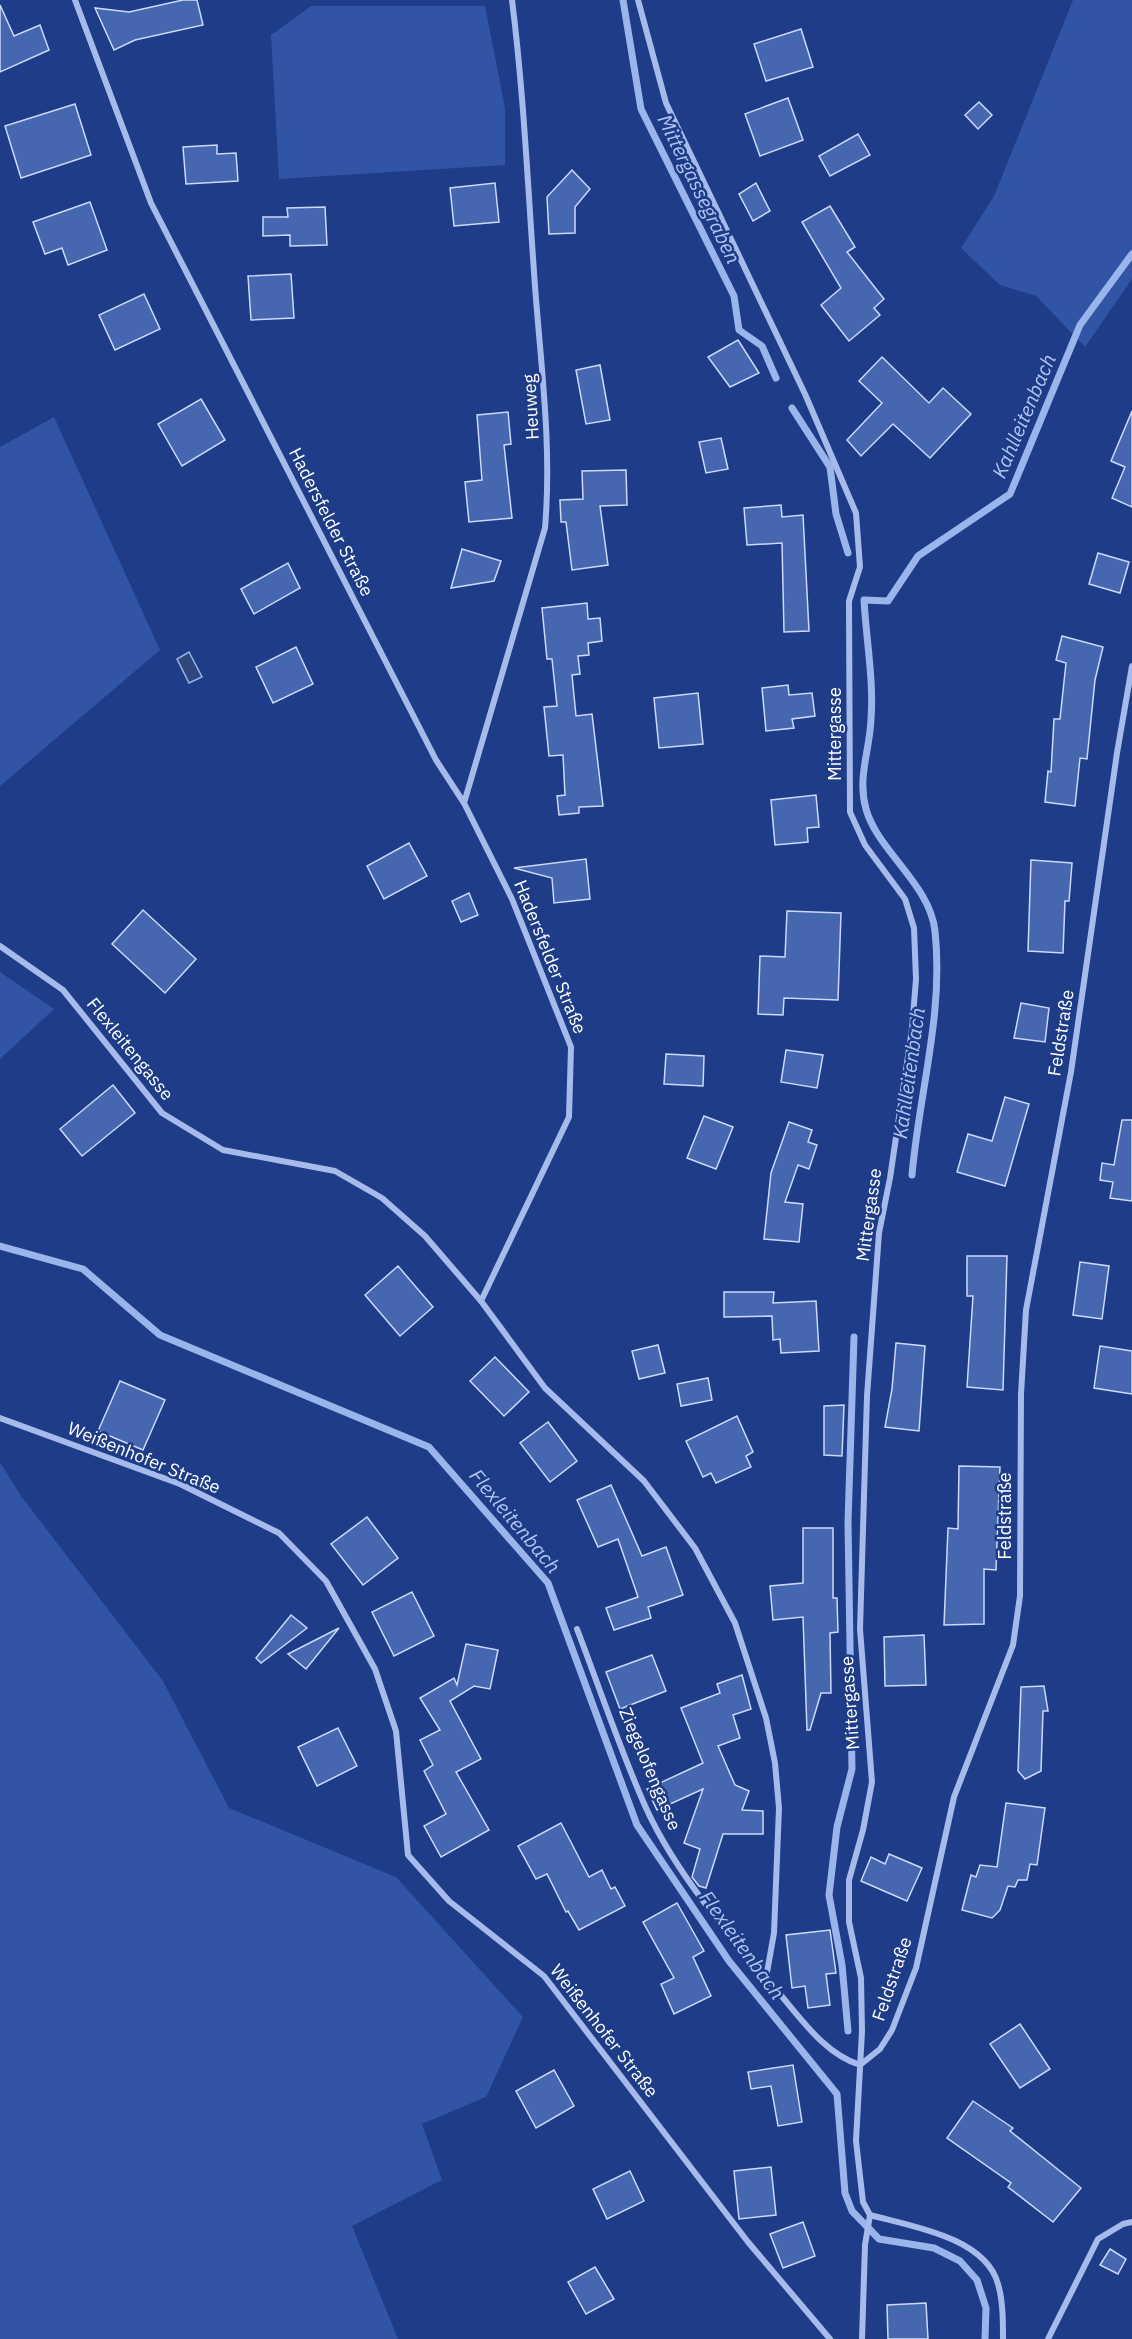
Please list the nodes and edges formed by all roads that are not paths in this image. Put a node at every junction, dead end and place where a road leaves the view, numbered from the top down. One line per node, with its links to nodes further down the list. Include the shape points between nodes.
1 (75, 0): 5 (street, Hadersfelder Straße, via 151,203 436,760)
2 (512, 0): 5 (street, Heuweg, via 546,388 549,484 545,528)
3 (638, 0): 11 (street, Mittergasse, via 666,103 805,394 856,513 860,567 849,601 850,812 865,845 905,899 914,928 916,979 912,1029 879,1233 867,1396 860,1629 872,1782 849,1880 849,1922 861,1978)
4 (1132, 666): 11 (street, Feldstraße, via 1071,1072 1026,1310 1021,1394 1020,1596 1013,1645 954,1797 916,1968 892,2030 880,2049)
5 (464, 802): 7 (street, Hadersfelder Straße, via 512,899 571,1047 569,1117)
6 (0, 946): 7 (street, Flexleitengasse, via 63,990 162,1113 223,1150 335,1171 382,1198 424,1236)
7 (481, 1301): 10 (street, via 545,1388 644,1481 695,1548 735,1623 766,1718 779,1808 774,1933)
8 (0, 1418): 14 (street, Weißenhofer Straße, via 180,1484 279,1533 326,1581 375,1669 396,1731 408,1855 449,1901 544,1976 748,2242)
9 (577, 1629): 10 (street, Ziegelofengasse, via 647,1809 672,1856)
10 (766, 1978): 11 (street, Ziegelofengasse, via 820,2040)
11 (860, 2065): 12 (street, via 856,2102 858,2171 863,2202)
12 (870, 2215): 15 (street); 16 (street, via 957,2241 984,2259 998,2283)
13 (1132, 2222): 17 (street, via 1098,2239)
14 (830, 2339)
15 (862, 2339)
16 (1003, 2339)
17 (1048, 2339)

